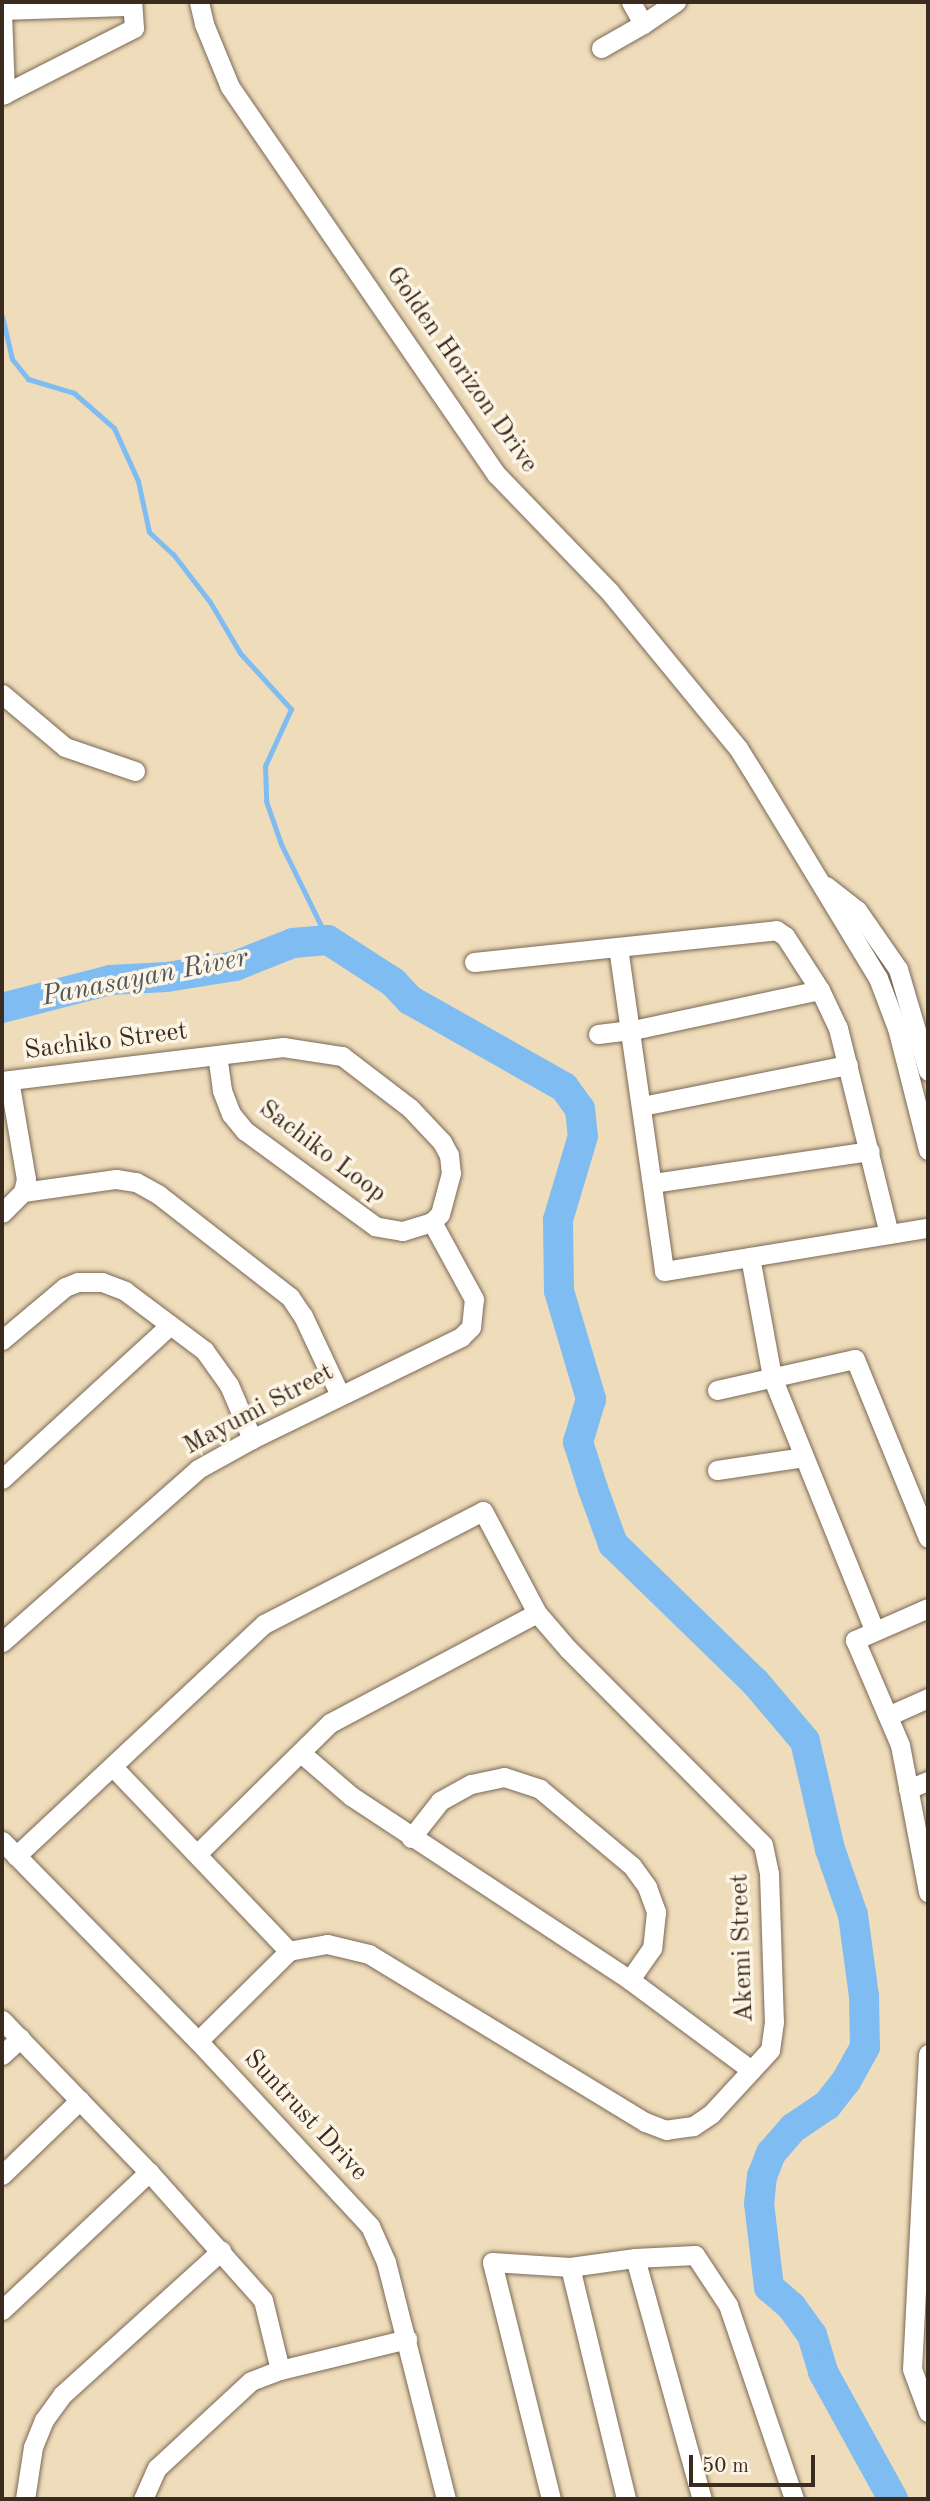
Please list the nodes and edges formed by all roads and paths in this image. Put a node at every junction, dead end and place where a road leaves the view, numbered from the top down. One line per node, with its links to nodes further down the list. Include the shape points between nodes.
1 (199, 2): 11 (street, Golden Horizon Drive, via 230,87 496,474 609,591 738,748)
2 (631, 2): 6 (street)
3 (676, 2): 6 (street)
4 (132, 4): 5 (street); 8 (street, via 134,28)
5 (2, 11): 8 (street)
6 (643, 24): 7 (street)
7 (601, 48)
8 (3, 94)
9 (2, 694): 10 (street, via 65,747)
10 (135, 771)
11 (817, 879): 19 (street, Golden Horizon Drive, via 857,910 898,969); 22 (street, Golden Horizon Drive, via 887,999)
12 (618, 947): 13 (street); 14 (street, via 776,930 785,936); 15 (street)
13 (474, 962)
14 (820, 990): 15 (street); 18 (street, via 838,1028)
15 (633, 1030): 16 (street); 21 (street)
16 (598, 1034)
17 (217, 1055): 20 (street, Sachiko Street); 27 (street, Sachiko Loop, via 222,1090 231,1114 245,1131 375,1226 402,1231); 27 (street, via 283,1047 342,1056 410,1108 449,1155 451,1173 445,1202)
18 (848, 1065): 21 (street); 23 (street)
19 (928, 1071)
20 (6, 1081): 25 (street, via 26,1179)
21 (642, 1107): 24 (street)
22 (928, 1150)
23 (870, 1152): 24 (street); 29 (street)
24 (653, 1183): 30 (street, via 664,1271)
25 (23, 1192): 26 (street); 35 (street, via 117,1179 136,1182 159,1195 290,1297)
26 (2, 1213)
27 (432, 1222): 35 (street, Mayumi Street, via 474,1299 471,1327 461,1337)
28 (927, 1228): 29 (street)
29 (889, 1234): 30 (street)
30 (750, 1257): 33 (street)
31 (170, 1325): 32 (street, via 125,1291 102,1282 78,1282 49,1297); 36 (street, via 217,1364); 39 (street)
32 (2, 1340)
33 (772, 1377): 34 (street); 37 (street); 40 (street, via 855,1359)
34 (718, 1390)
35 (340, 1395): 36 (street, Mayumi Street)
36 (252, 1439): 44 (street, Mayumi Street, via 198,1469)
37 (804, 1457): 38 (street); 43 (street)
38 (717, 1471)
39 (2, 1479)
40 (928, 1538)
41 (928, 1608): 43 (street)
42 (537, 1613): 47 (street, via 330,1723); 48 (street, Akemi Street, via 483,1511 264,1624); 64 (street, Akemi Street, via 763,1845 769,1873 774,2022 770,2050)
43 (874, 1630): 46 (street, via 855,1640)
44 (2, 1642)
45 (928, 1698): 46 (street)
46 (890, 1715): 50 (street)
47 (301, 1752): 52 (street, via 351,1796); 54 (street)
48 (113, 1766): 54 (street); 55 (street)
49 (928, 1781): 50 (street)
50 (908, 1789): 51 (street)
51 (922, 1830): 56 (street)
52 (411, 1838): 58 (street); 58 (street, via 440,1801 471,1784 504,1777 540,1789 632,1866 647,1887 656,1912 652,1948)
53 (2, 1841): 55 (street, Suntrust Drive)
54 (197, 1854): 57 (street)
55 (16, 1856): 61 (street, Suntrust Drive)
56 (928, 1892)
57 (289, 1951): 61 (street); 64 (street, Akemi Street, via 327,1944 369,1954 645,2122 666,2130 693,2126 711,2114)
58 (630, 1980): 64 (street)
59 (2, 2020): 60 (street)
60 (20, 2038): 63 (street); 66 (street)
61 (198, 2041): 73 (street, Suntrust Drive, via 370,2227 386,2262)
62 (928, 2054): 65 (street)
63 (2, 2055)
64 (751, 2070)
65 (926, 2097): 74 (street)
66 (80, 2100): 67 (street); 68 (street)
67 (149, 2172): 69 (street); 72 (street)
68 (2, 2175)
69 (221, 2251): 75 (street, via 263,2300); 77 (street, via 62,2395 44,2420 33,2447)
70 (635, 2258): 71 (street); 82 (street); 83 (street, via 695,2255 709,2275 728,2305)
71 (570, 2267): 80 (street, via 492,2262); 81 (street)
72 (2, 2310)
73 (407, 2339): 75 (street); 79 (street, Suntrust Drive)
74 (920, 2340): 76 (street, via 912,2370)
75 (280, 2370): 78 (street, via 233,2394 157,2468)
76 (928, 2412)
77 (25, 2499)
78 (143, 2499)
79 (446, 2499)
80 (551, 2499)
81 (626, 2499)
82 (702, 2499)
83 (794, 2499)

